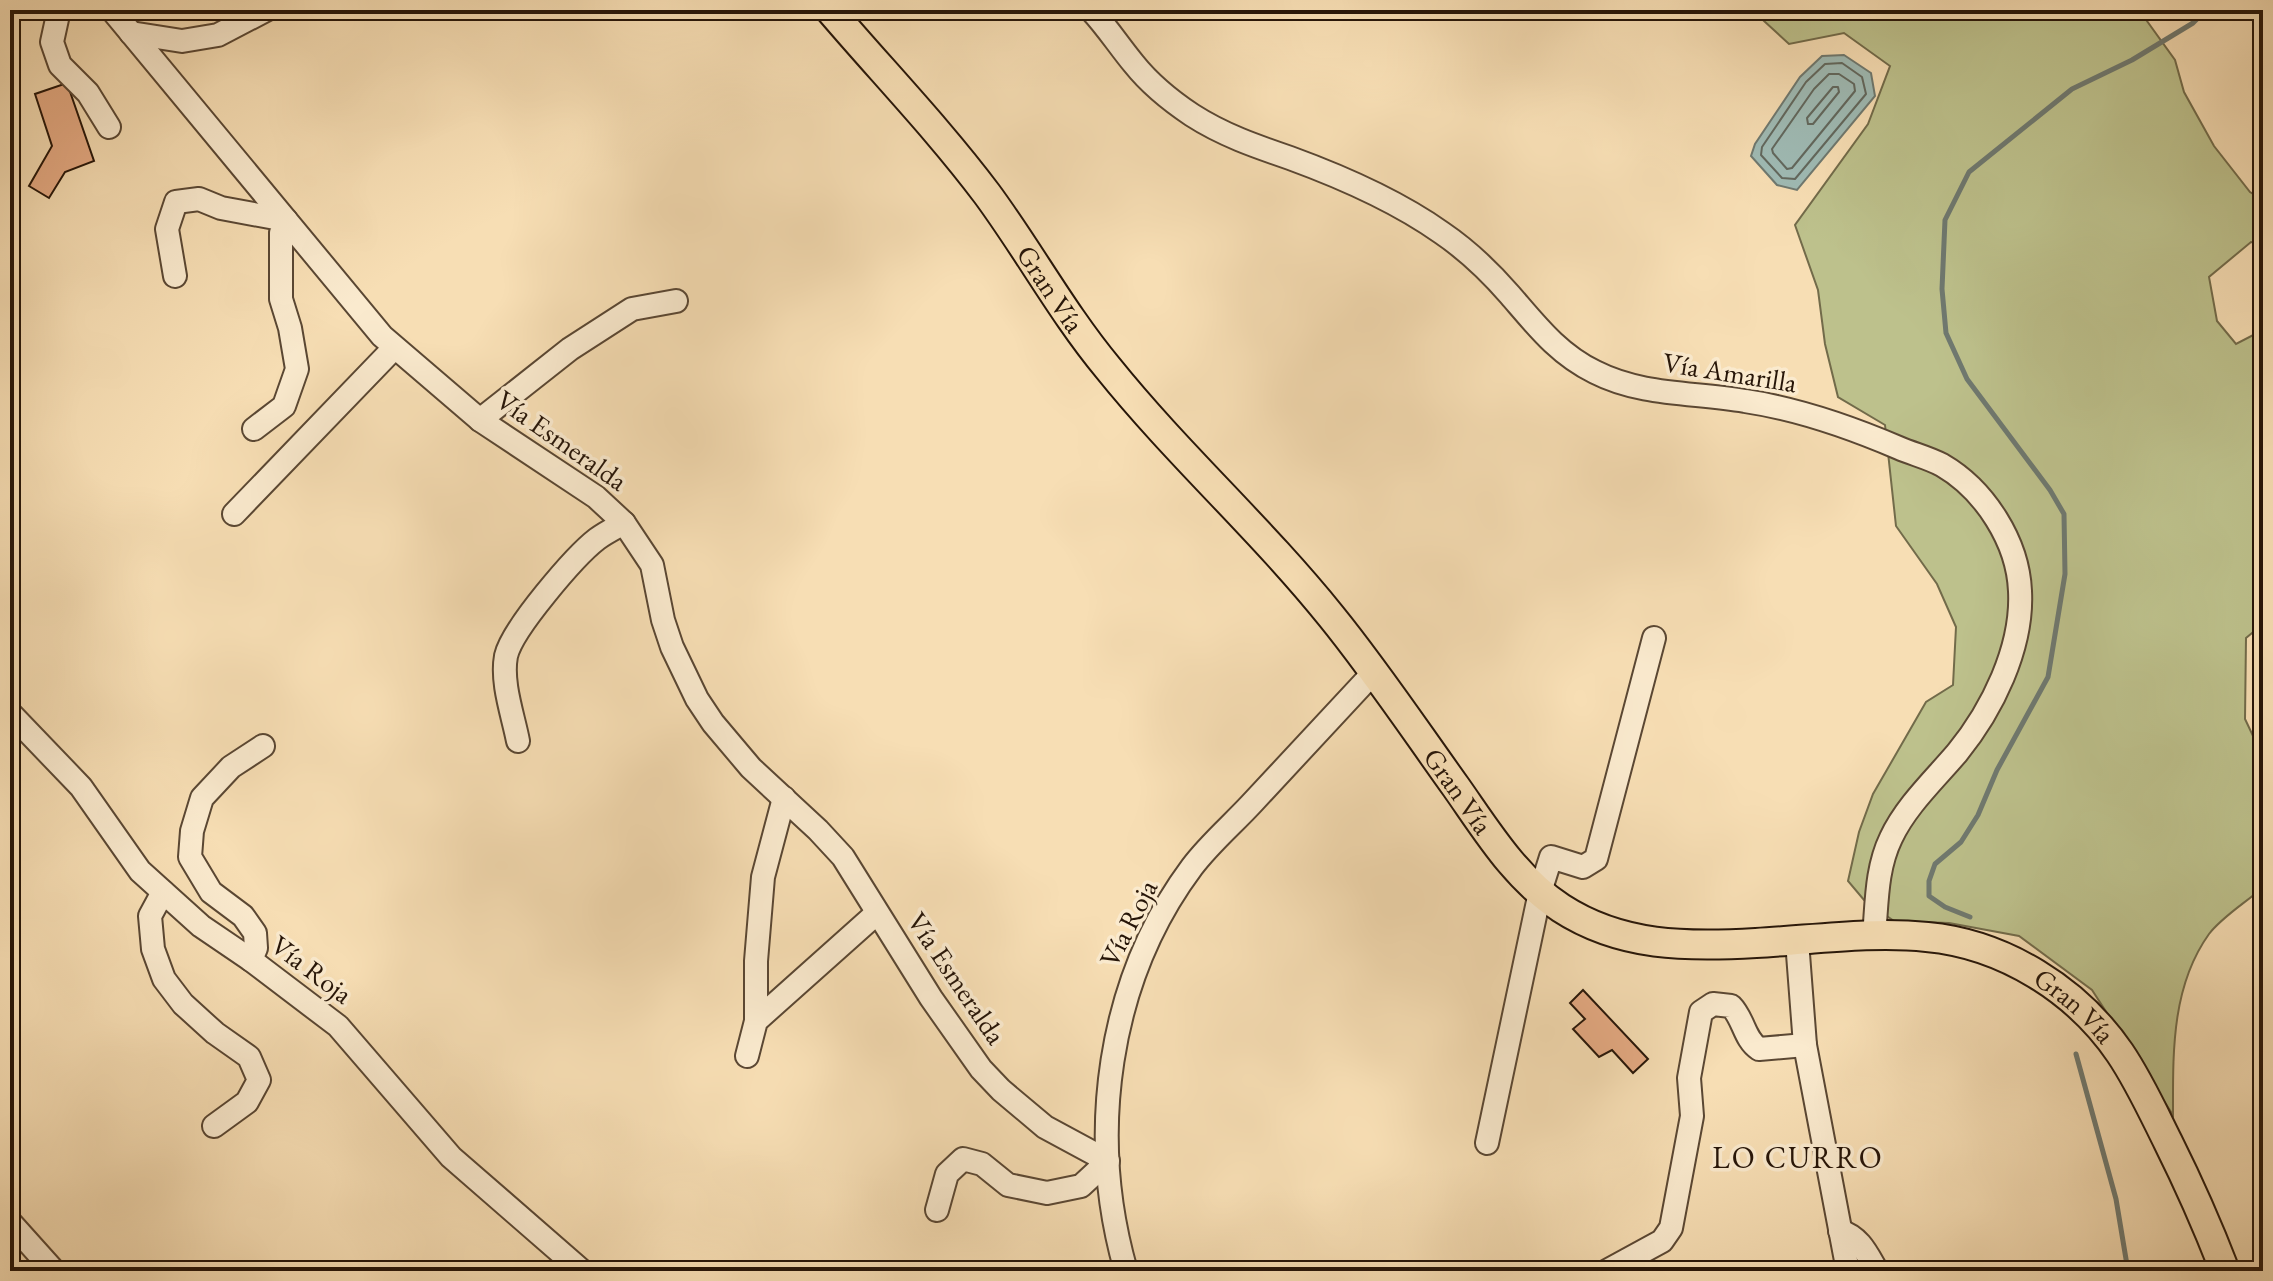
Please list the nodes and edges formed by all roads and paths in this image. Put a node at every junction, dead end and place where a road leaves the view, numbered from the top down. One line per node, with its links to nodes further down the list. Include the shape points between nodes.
1 (59, 10): 7 (street, via 52,42 60,65 88,93)
2 (112, 10): 6 (street, Vía Esmeralda)
3 (266, 10): 6 (street, via 218,35 182,41)
4 (830, 10): 17 (main road, Gran Vía, via 983,189 1120,384 1274,550)
5 (1091, 10): 25 (street, Vía Amarilla, via 1136,68 1172,100 1240,141 1418,216 1492,275 1544,336 1595,372 1637,388 1745,401 1840,424 1941,464 1987,505 2015,556 2021,589 2011,651 1979,720 1890,840 1880,870)
6 (131, 33): 8 (street, Vía Esmeralda)
7 (109, 127)
8 (286, 220): 9 (street, via 199,199 176,202 167,229); 11 (street, Vía Esmeralda); 13 (street, via 281,233 281,299 297,369 284,406)
9 (175, 276)
10 (676, 301): 12 (street, via 632,309 570,349)
11 (394, 348): 12 (street, Vía Esmeralda); 14 (street)
12 (480, 420): 15 (street, Vía Esmeralda, via 596,497)
13 (254, 429)
14 (234, 514)
15 (624, 523): 19 (street, via 596,540 558,580 506,655); 21 (street, Vía Esmeralda, via 652,565 668,634 697,699 731,747)
16 (1654, 638): 23 (street, via 1596,859 1583,867 1551,857)
17 (1374, 672): 23 (main road, Gran Vía, via 1498,847); 33 (street, Vía Roja, via 1193,866 1153,928 1121,1016 1109,1088)
18 (10, 713): 22 (street, Vía Roja, via 81,787 140,871)
19 (518, 741)
20 (263, 746): 27 (street, via 231,767 202,798 190,857 211,892 243,916 255,933)
21 (784, 798): 24 (street, Vía Esmeralda, via 843,857); 28 (street, via 763,877)
22 (163, 892): 27 (street, Vía Roja); 31 (street, via 150,916 153,949 164,979 183,1004 249,1057 259,1080 247,1102)
23 (1540, 892): 26 (main road, Gran Vía, via 1579,919 1647,942); 32 (street)
24 (877, 913): 28 (street); 33 (street, Vía Esmeralda, via 981,1069 1045,1127)
25 (1874, 936): 26 (main road, Gran Vía); 43 (main road, Gran Vía, via 1927,937 1985,951 2042,978 2081,1008 2140,1085)
26 (1797, 941): 29 (street)
27 (251, 960): 38 (street, Vía Roja, via 338,1026 451,1157)
28 (756, 1021): 30 (street)
29 (1805, 1045): 36 (street); 40 (street, via 1759,1049 1750,1043 1741,1016 1731,1006 1713,1004 1701,1012 1689,1078 1692,1116 1671,1228 1662,1241)
30 (747, 1056)
31 (214, 1126)
32 (1487, 1143)
33 (1108, 1161): 34 (street, via 1081,1186 1047,1193 1008,1185 982,1164 963,1159 947,1174); 39 (street, Vía Roja)
34 (937, 1210)
35 (10, 1222): 37 (street)
36 (1840, 1231): 41 (street); 42 (street, via 1861,1244)
37 (54, 1271)
38 (582, 1271)
39 (1126, 1271)
40 (1607, 1271)
41 (1848, 1271)
42 (1877, 1271)
43 (2225, 1271)

